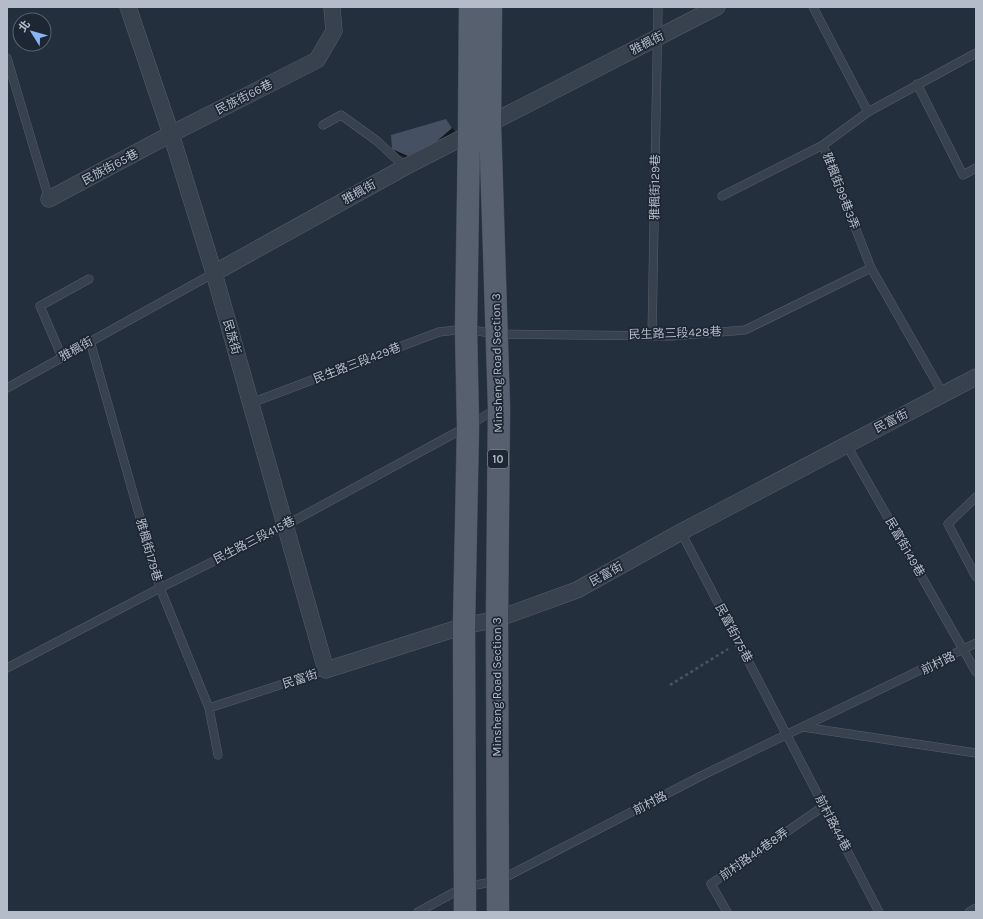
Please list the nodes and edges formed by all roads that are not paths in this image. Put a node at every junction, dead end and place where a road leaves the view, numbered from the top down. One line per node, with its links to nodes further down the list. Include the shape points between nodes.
1 (128, 7): 15 (street, 民族街)
2 (332, 7): 15 (street, 民族街66巷, via 334,30 318,60)
3 (470, 7): 16 (main road)
4 (491, 7): 13 (main road, Minsheng Road Section 3 / 10)
5 (658, 7): 8 (lane, 雅楓街129巷)
6 (717, 7): 8 (street, 雅楓街)
7 (814, 7): 12 (lane)
8 (657, 38): 13 (street, 雅楓街); 27 (lane, 雅楓街129巷)
9 (976, 53): 11 (lane, 雅楓街99巷3弄)
10 (7, 58): 21 (lane)
11 (917, 84): 12 (lane, 雅楓街99巷3弄); 19 (lane, via 963,175)
12 (868, 112): 17 (lane, 雅楓街99巷3弄)
13 (490, 124): 16 (street, 雅楓街); 26 (main road, Minsheng Road Section 3 / 10)
14 (323, 126): 18 (lane, via 341,115 377,141)
15 (171, 134): 21 (street, 民族街65巷); 23 (street, 民族街)
16 (469, 134): 18 (street, 雅楓街); 25 (main road)
17 (823, 145): 20 (lane); 22 (lane, 雅楓街99巷3弄)
18 (405, 167): 23 (street, 雅楓街)
19 (976, 168)
20 (722, 196)
21 (49, 199)
22 (871, 268): 27 (lane, 民生路三段428巷, via 745,330); 32 (lane, 雅楓街99巷3弄)
23 (214, 273): 28 (lane, 雅楓街); 33 (street, 民族街)
24 (89, 279): 29 (lane, via 40,306)
25 (466, 329): 26 (lane, 民生路三段428巷); 33 (lane, 民生路三段429巷, via 439,332); 35 (main road)
26 (496, 334): 27 (lane, 民生路三段428巷); 34 (main road, Minsheng Road Section 3 / 10)
27 (652, 336)
28 (90, 341): 29 (lane, 雅楓街); 41 (lane, 雅楓街179巷)
29 (62, 357): 31 (lane, 雅楓街)
30 (976, 377): 32 (street, 民富街)
31 (7, 388)
32 (943, 394): 36 (street, 民富街)
33 (251, 403): 38 (street, 民族街)
34 (499, 407): 35 (lane, 民生路三段415巷); 42 (main road, Minsheng Road Section 3 / 10)
35 (468, 426): 38 (lane, 民生路三段415巷); 43 (main road)
36 (846, 444): 39 (street, 民富街); 45 (lane, 民富街149巷)
37 (976, 496): 40 (lane, via 948,524)
38 (286, 525): 41 (lane, 民生路三段415巷); 47 (street, 民族街)
39 (681, 532): 42 (street, 民富街, via 577,590); 51 (lane, 民富街175巷)
40 (976, 577)
41 (160, 588): 46 (lane, 民生路三段415巷); 49 (lane, 雅楓街179巷)
42 (497, 619): 43 (street, 民富街); 55 (main road, Minsheng Road Section 3 / 10)
43 (464, 626): 47 (street, 民富街); 56 (main road)
44 (976, 643): 45 (lane, 前村路)
45 (964, 650): 48 (lane, 民富街149巷); 50 (lane, 前村路)
46 (7, 668)
47 (326, 670): 49 (lane, 民富街)
48 (976, 672)
49 (209, 708): 53 (lane, 雅楓街179巷)
50 (803, 727): 51 (lane, 前村路); 52 (lane)
51 (786, 735): 54 (lane, 前村路44巷); 55 (lane, 前村路)
52 (976, 753)
53 (218, 755)
54 (824, 806): 61 (lane, 前村路44巷8弄, via 711,884); 62 (lane, 前村路44巷)
55 (498, 881): 56 (lane, 前村路); 60 (main road, Minsheng Road Section 3 / 10)
56 (464, 887): 58 (lane, 前村路); 59 (main road)
57 (976, 908): 63 (lane)
58 (418, 912)
59 (465, 912)
60 (498, 912)
61 (727, 912)
62 (879, 912)
63 (969, 912)

